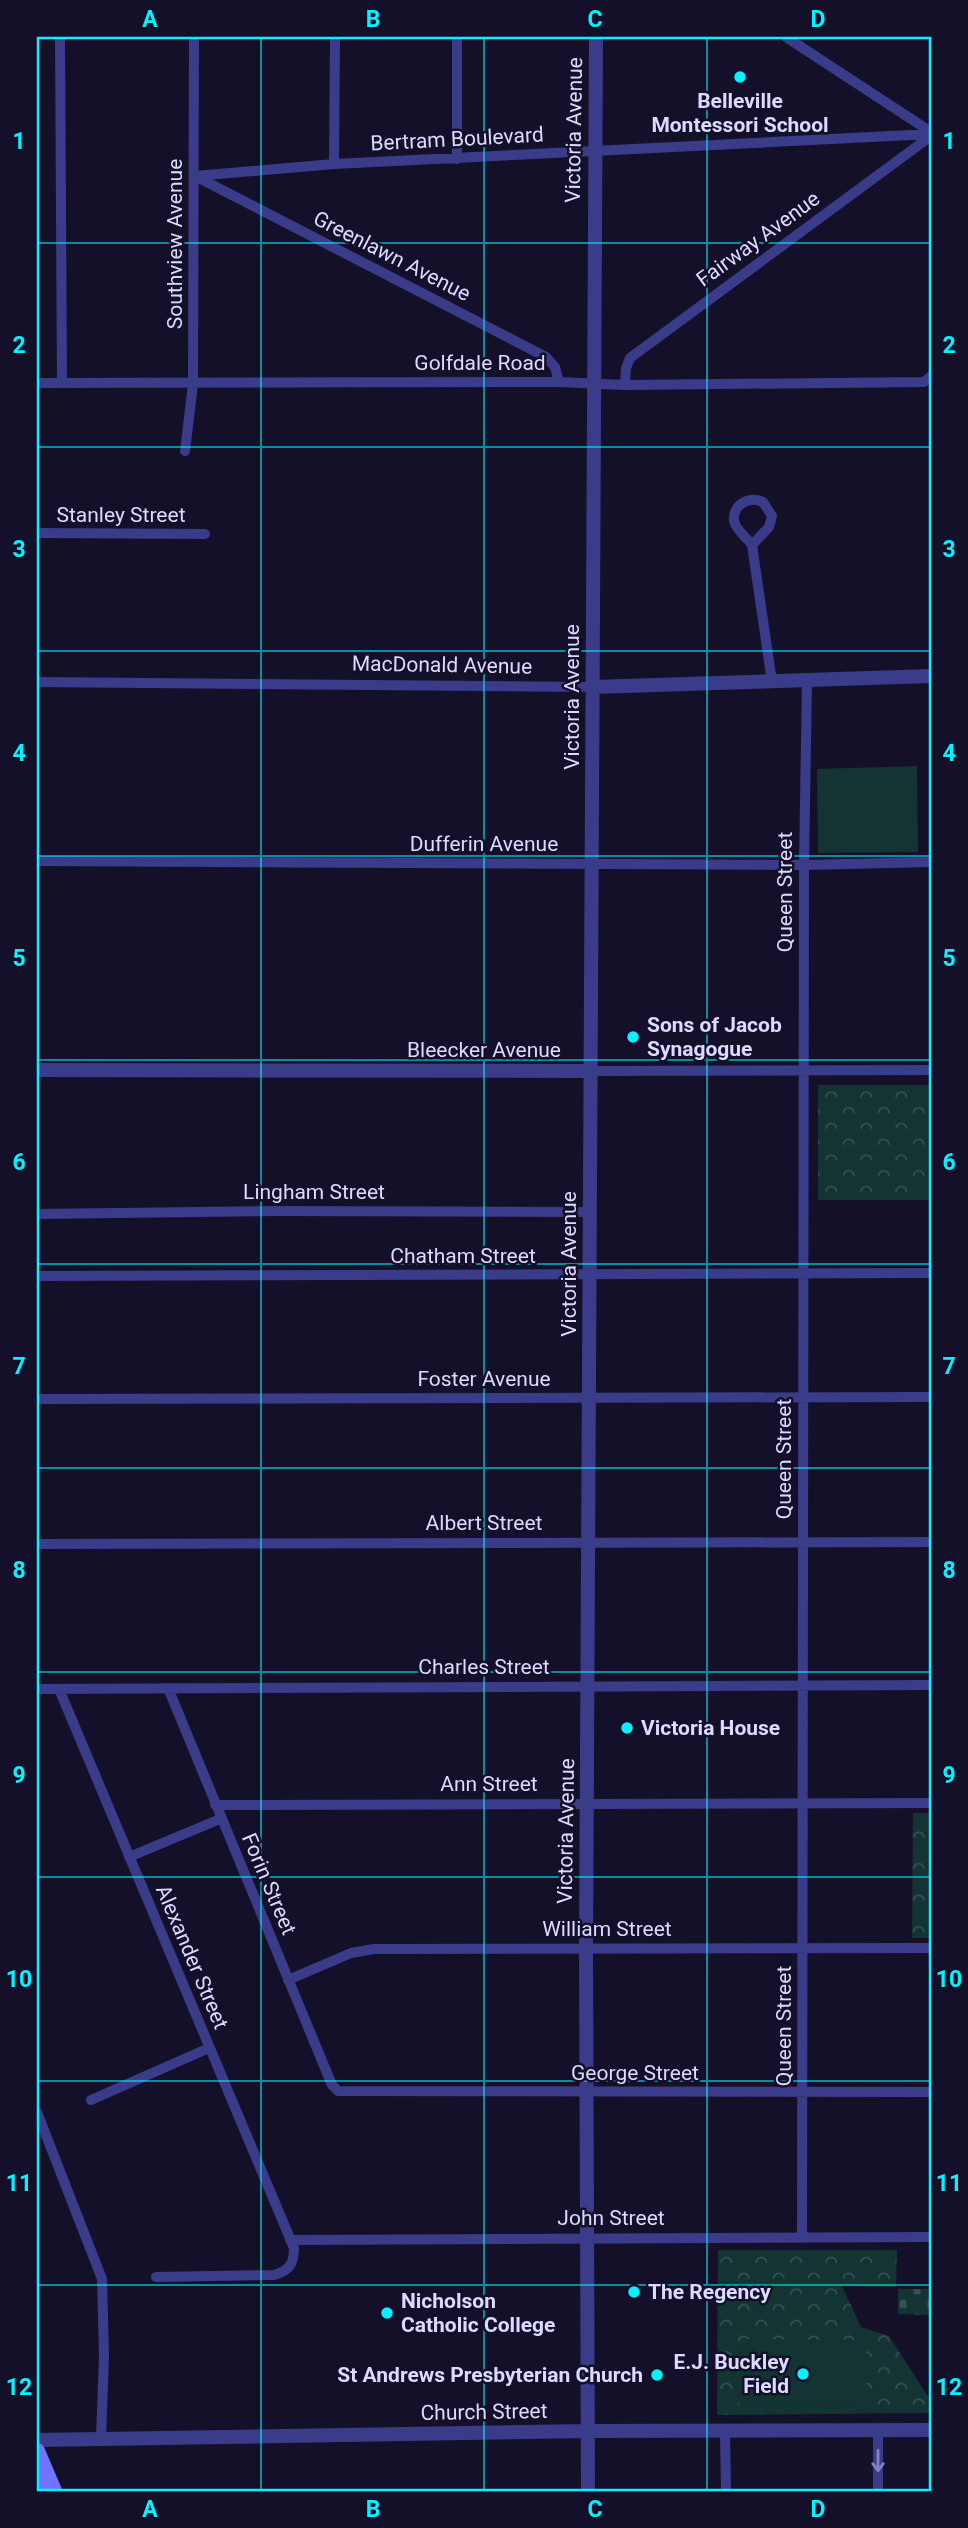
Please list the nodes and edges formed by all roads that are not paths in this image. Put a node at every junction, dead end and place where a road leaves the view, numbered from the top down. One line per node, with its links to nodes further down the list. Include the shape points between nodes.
1 (60, 37): 15 (street)
2 (194, 37): 11 (street, Southview Avenue)
3 (335, 37): 10 (street)
4 (457, 37): 9 (street)
5 (596, 37): 8 (street, Victoria Avenue)
6 (786, 37): 7 (street)
7 (931, 134): 8 (street, Bertram Boulevard); 18 (street, Fairway Avenue, via 630,358)
8 (594, 152): 9 (street, Bertram Boulevard); 17 (street, Victoria Avenue)
9 (457, 159): 10 (street, Bertram Boulevard)
10 (334, 164): 11 (street, Bertram Boulevard)
11 (195, 176): 13 (street, Greenlawn Avenue, via 546,357); 16 (street, Southview Avenue)
12 (927, 379): 18 (street, Golfdale Road)
13 (559, 382): 16 (street, Golfdale Road); 17 (street, Golfdale Road)
14 (37, 383): 15 (street, Golfdale Road)
15 (62, 383): 16 (street, Golfdale Road)
16 (194, 384): 19 (street, Southview Avenue)
17 (594, 384): 18 (street, Golfdale Road); 27 (street, Victoria Avenue)
18 (625, 385)
19 (185, 451)
20 (37, 533): 21 (street, Stanley Street)
21 (205, 534)
22 (752, 545): 26 (street)
23 (931, 676): 24 (street, MacDonald Avenue)
24 (807, 681): 26 (street, MacDonald Avenue); 31 (street, Queen Street)
25 (37, 682): 27 (street, MacDonald Avenue)
26 (772, 682): 27 (street, MacDonald Avenue)
27 (593, 687): 30 (street, Victoria Avenue)
28 (37, 861): 30 (street, Dufferin Avenue)
29 (931, 862): 31 (street, Dufferin Avenue)
30 (592, 864): 31 (street, Dufferin Avenue); 34 (street, Victoria Avenue)
31 (804, 865): 35 (street, Queen Street)
32 (37, 1070): 34 (street, Bleecker Avenue)
33 (931, 1070): 35 (street, Bleecker Avenue)
34 (590, 1071): 35 (street, Bleecker Avenue); 36 (street, Victoria Avenue)
35 (805, 1071): 40 (street, Queen Street)
36 (590, 1212): 37 (street, Lingham Street); 39 (street, Victoria Avenue)
37 (37, 1214)
38 (931, 1273): 40 (street, Chatham Street)
39 (590, 1274): 40 (street, Chatham Street); 41 (street, Chatham Street); 44 (street, Victoria Avenue)
40 (804, 1274): 42 (street, Queen Street)
41 (37, 1276)
42 (803, 1397): 43 (street, Foster Avenue); 44 (street, Foster Avenue); 48 (street, Queen Street)
43 (931, 1397)
44 (590, 1398): 45 (street, Foster Avenue); 46 (street, Victoria Avenue)
45 (37, 1399)
46 (589, 1542): 48 (street, Albert Street); 49 (street, Albert Street); 52 (street, Victoria Avenue)
47 (931, 1542): 48 (street, Albert Street)
48 (803, 1543): 50 (street, Queen Street)
49 (37, 1544)
50 (803, 1685): 51 (street, Charles Street); 52 (street, Charles Street); 57 (street, Queen Street)
51 (931, 1685)
52 (589, 1686): 55 (street, Charles Street); 56 (street, Victoria Avenue)
53 (37, 1689): 54 (street, Charles Street)
54 (59, 1689): 55 (street, Charles Street); 61 (street, Alexander Street)
55 (169, 1689): 59 (street, Forin Street)
56 (588, 1803): 57 (street, Ann Street); 59 (street, Ann Street); 62 (street, Victoria Avenue)
57 (803, 1803): 58 (street, Ann Street); 63 (street, Queen Street)
58 (931, 1803)
59 (215, 1805): 60 (street, Forin Street)
60 (220, 1819): 61 (street); 65 (street, Forin Street)
61 (129, 1857): 66 (street, Alexander Street)
62 (586, 1948): 63 (street, William Street); 65 (street, William Street, via 362,1950); 68 (street, Victoria Avenue)
63 (803, 1948): 64 (street, William Street); 69 (street, Queen Street)
64 (931, 1948)
65 (288, 1980): 67 (street, Forin Street)
66 (209, 2048): 71 (street); 76 (street, Alexander Street)
67 (338, 2091): 68 (street, George Street)
68 (586, 2092): 69 (street, George Street); 75 (street, Victoria Avenue)
69 (803, 2092): 70 (street, George Street); 73 (street, Queen Street)
70 (931, 2092)
71 (91, 2100)
72 (37, 2112): 82 (street, via 102,2279)
73 (802, 2237): 74 (street, John Street); 75 (street, John Street)
74 (931, 2237)
75 (586, 2238): 76 (street, John Street); 79 (street, Victoria Avenue)
76 (290, 2240): 77 (street, via 294,2258 283,2273)
77 (156, 2277)
78 (931, 2430): 81 (street, Church Street)
79 (588, 2431): 80 (street, Church Street); 82 (street, Church Street); 88 (street, Victoria Avenue)
80 (725, 2431): 81 (street, Church Street); 89 (street)
81 (878, 2431): 90 (street, one-way to 90)
82 (101, 2438): 83 (street, Church Street)
83 (37, 2440)
84 (37, 2451): 87 (main road)
85 (37, 2480): 86 (main road)
86 (41, 2491)
87 (54, 2491)
88 (588, 2491)
89 (726, 2491)
90 (878, 2491)

